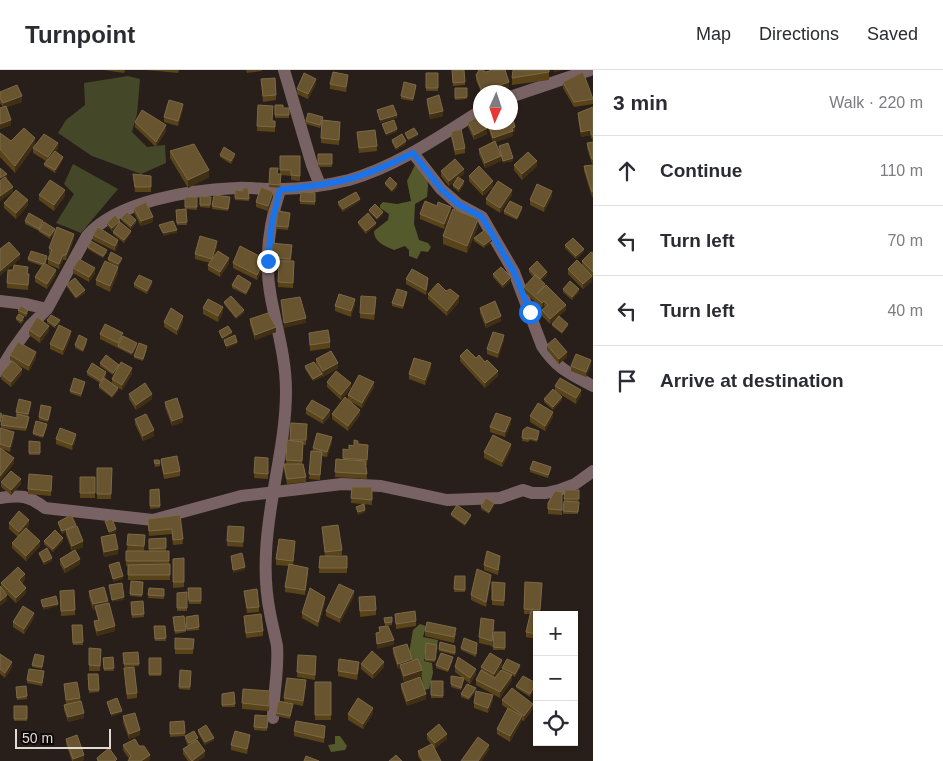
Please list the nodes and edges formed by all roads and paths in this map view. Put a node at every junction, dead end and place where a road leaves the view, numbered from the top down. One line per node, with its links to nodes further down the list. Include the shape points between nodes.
1 (284, 70): 6 (street)
2 (590, 70): 3 (street)
3 (518, 94)
4 (473, 115): 5 (street)
5 (413, 153): 6 (street, via 358,177); 11 (street, via 441,189 458,204 482,217 514,272 548,355 559,367)
6 (320, 185): 7 (street)
7 (280, 190): 9 (street, via 235,188 195,192 153,201 116,214 95,226 87,236); 13 (street, via 268,252 270,291 286,390 284,434)
8 (0, 301): 9 (street)
9 (47, 309): 10 (street, via 30,326)
10 (0, 371)
11 (593, 386)
12 (593, 471): 13 (street, via 575,484 559,490 539,493 523,490 500,498 447,500 362,484 326,485)
13 (273, 493): 14 (street, via 241,496 153,520 46,508 18,495); 15 (street, via 266,553 267,597 277,646)
14 (0, 498)
15 (273, 718)

